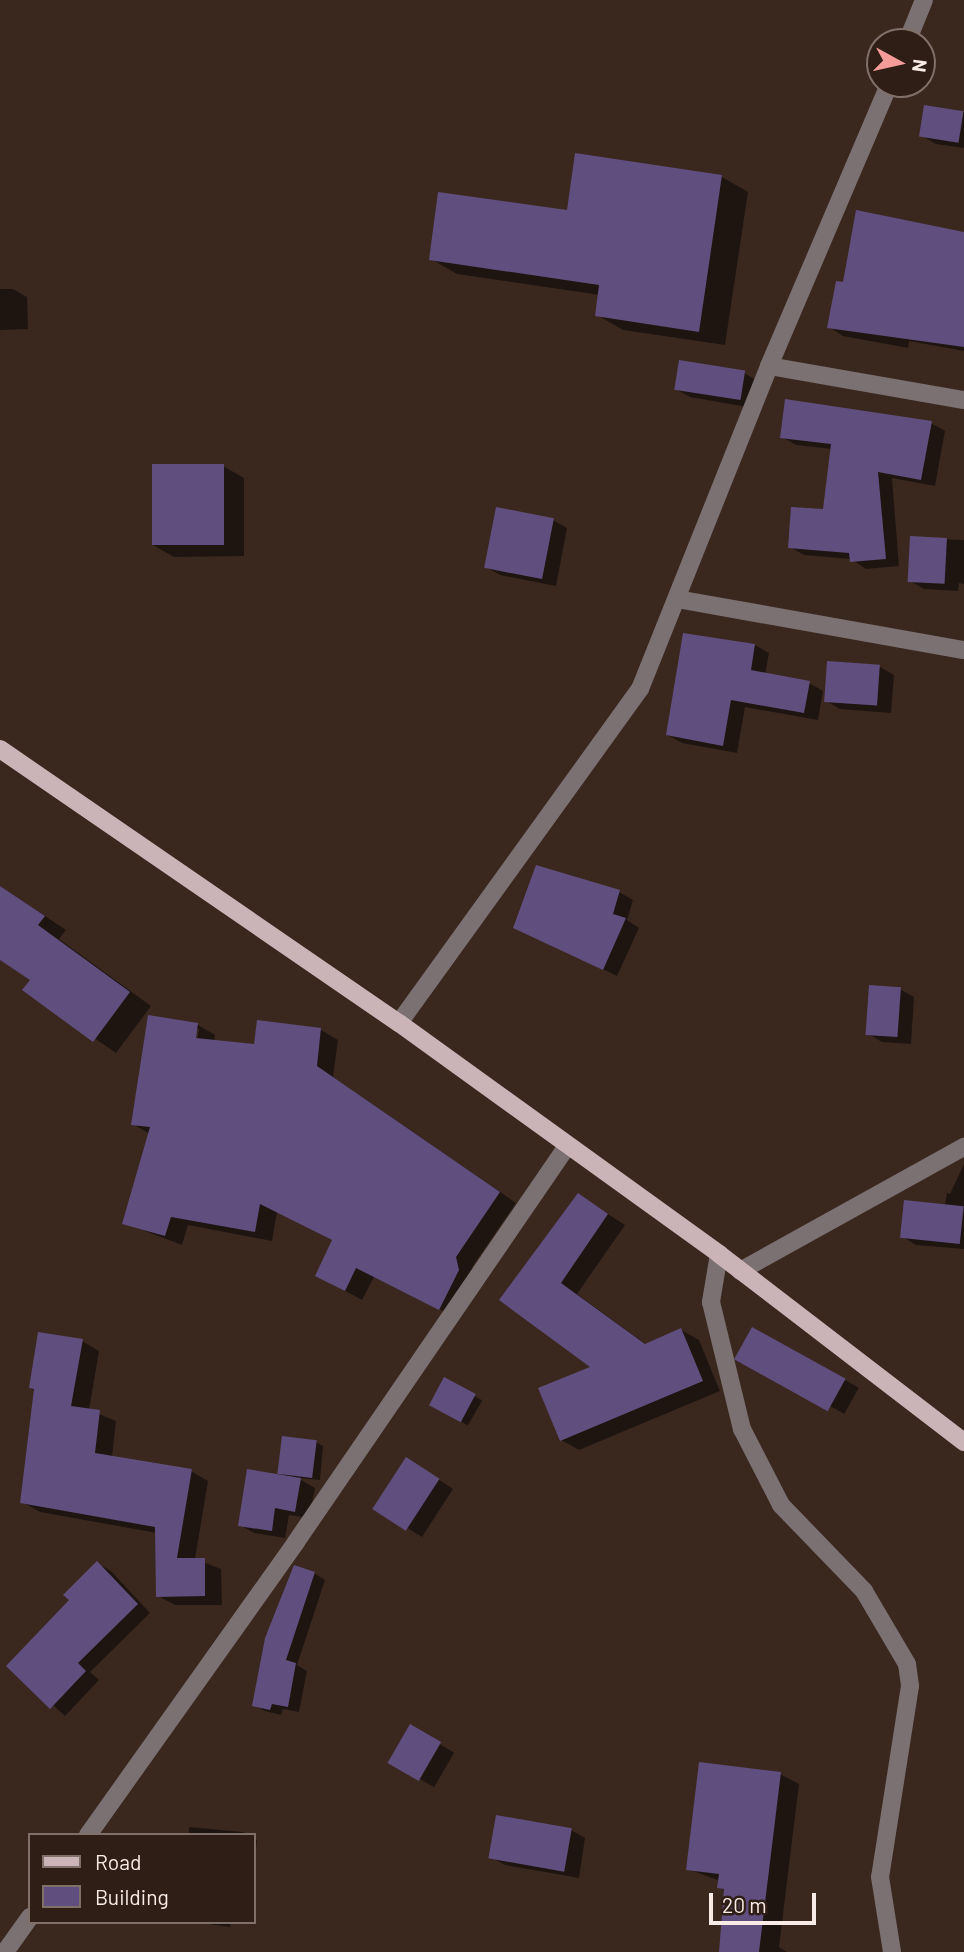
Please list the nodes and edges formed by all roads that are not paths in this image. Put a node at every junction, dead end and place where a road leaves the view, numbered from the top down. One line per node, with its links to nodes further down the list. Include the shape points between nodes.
1 (924, 0): 2 (street)
2 (912, 28)
3 (883, 98): 4 (street)
4 (769, 366): 5 (street); 6 (street)
5 (964, 400)
6 (677, 599): 7 (street); 9 (street, via 640,689)
7 (964, 650)
8 (0, 748): 9 (main road)
9 (399, 1023): 10 (main road)
10 (568, 1145): 12 (main road); 15 (street)
11 (964, 1147): 13 (street)
12 (719, 1254): 13 (main road); 18 (street, via 711,1302 742,1429 781,1505 864,1591 907,1664 910,1686 880,1877)
13 (740, 1271): 14 (main road)
14 (964, 1442)
15 (89, 1833)
16 (28, 1920): 17 (street)
17 (5, 1952)
18 (892, 1952)

